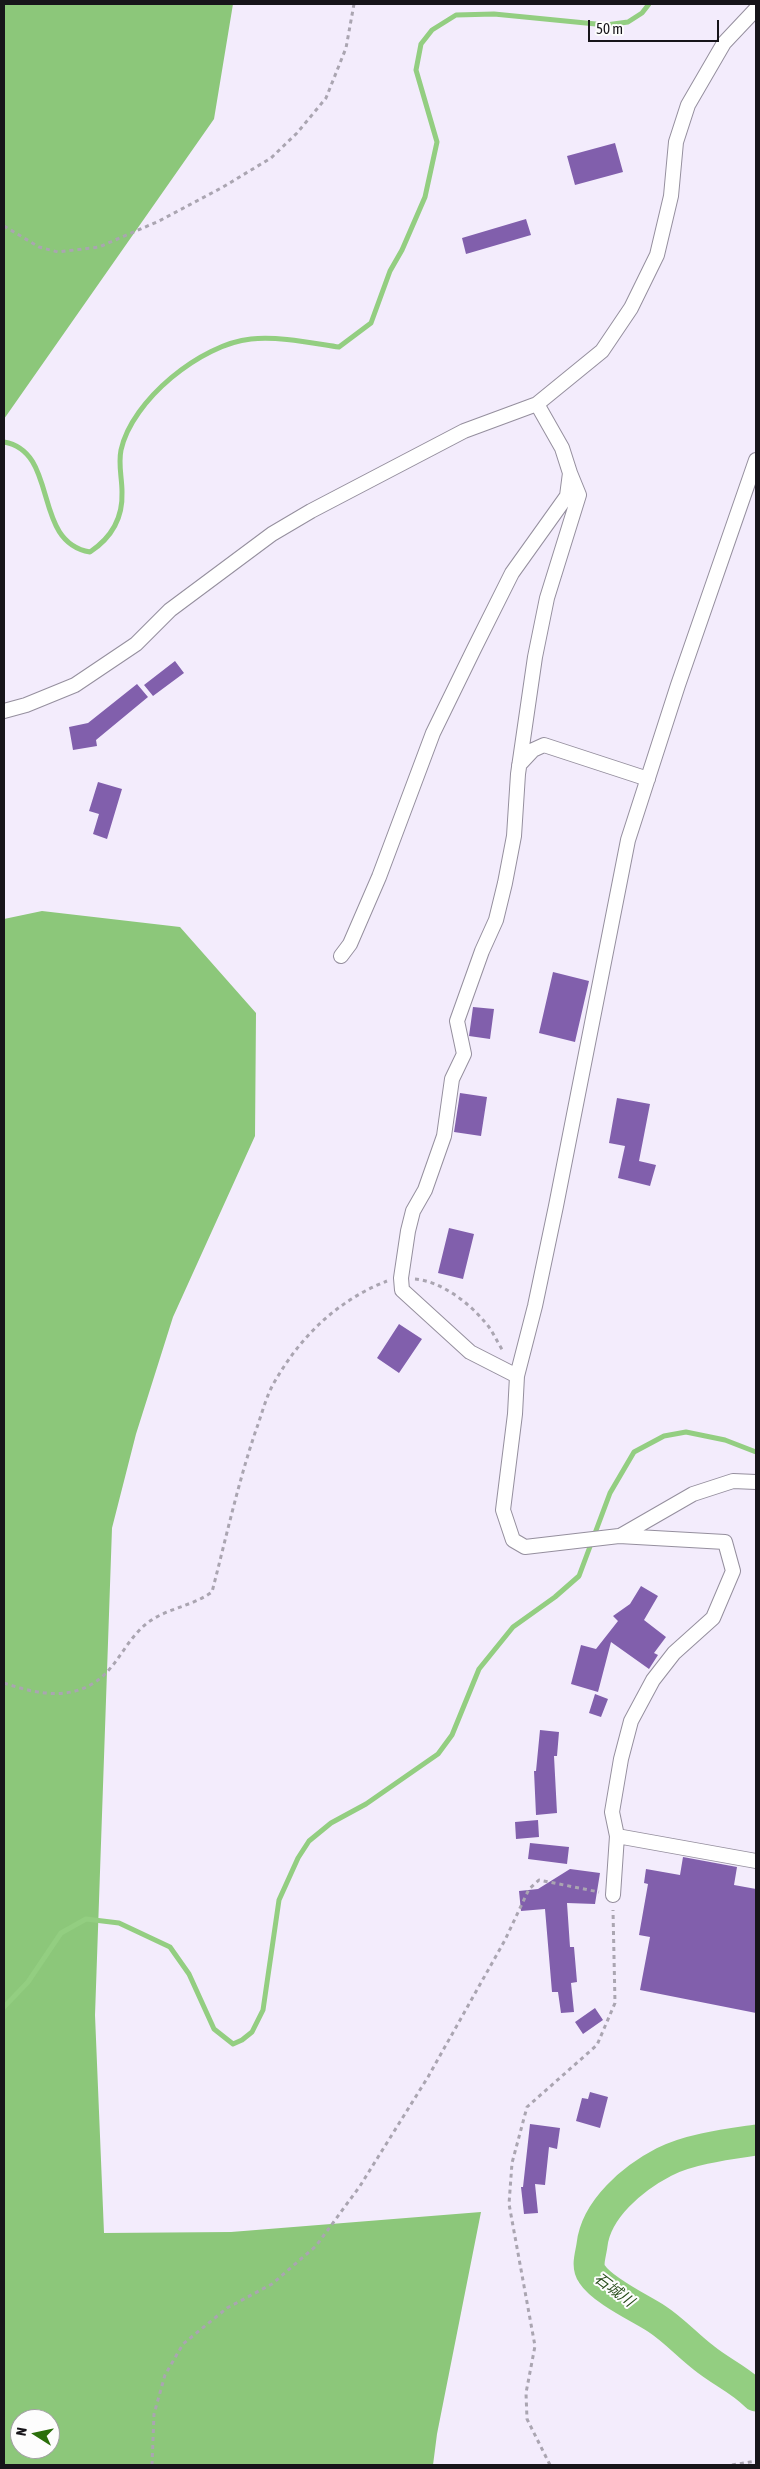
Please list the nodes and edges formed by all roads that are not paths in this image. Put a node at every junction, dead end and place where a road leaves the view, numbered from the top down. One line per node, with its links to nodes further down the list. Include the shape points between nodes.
1 (754, 8): 2 (street, via 724,43 688,106 676,142 671,196 657,255 631,308 602,351)
2 (537, 404): 4 (street, via 562,448); 5 (street, via 464,431 311,511 272,534 170,610 136,644 75,685)
3 (756, 460): 7 (street)
4 (570, 473): 6 (street, via 578,495 547,598); 8 (street, via 567,496 512,573 433,733 379,877 350,944)
5 (4, 711)
6 (519, 765): 7 (street, via 533,750 544,746); 9 (street, via 514,836 498,911 457,1021 464,1054 452,1078 444,1136 425,1190 413,1211 401,1278 402,1290 455,1340 470,1352)
7 (648, 779): 9 (street, via 628,840 550,1234)
8 (341, 956)
9 (518, 1376): 11 (street, via 503,1510 513,1540 525,1547)
10 (756, 1482): 11 (street, via 733,1481 693,1494)
11 (619, 1536): 12 (street, via 725,1542 733,1571 713,1618 674,1654 638,1705 619,1768 612,1812)
12 (616, 1836): 13 (street); 14 (street)
13 (756, 1861)
14 (613, 1895)

